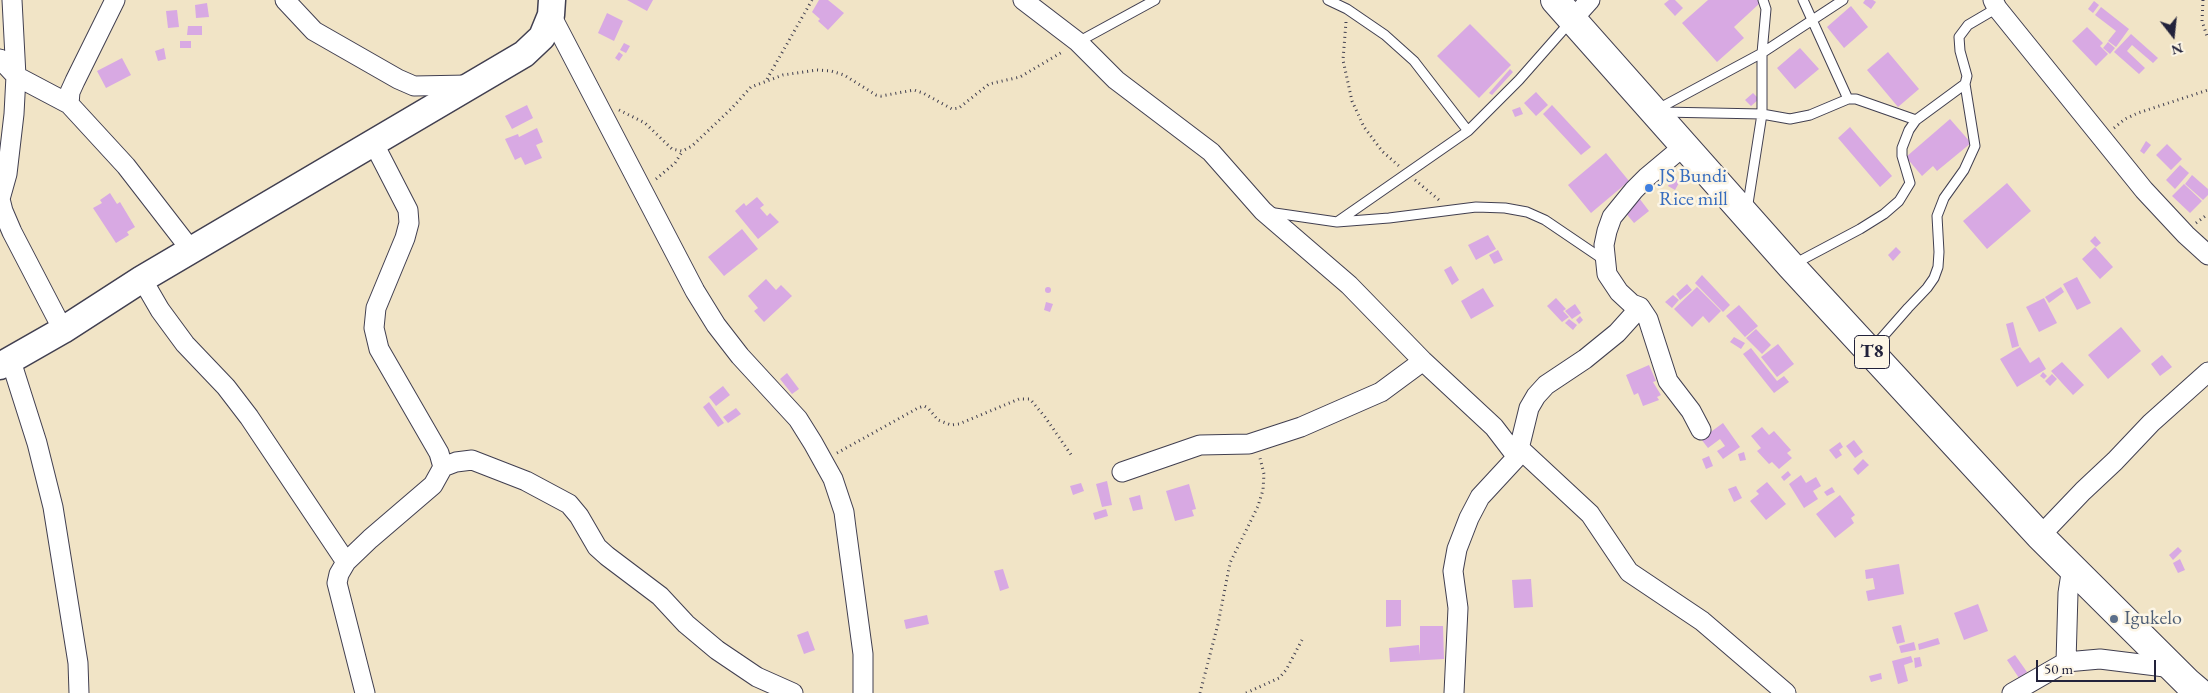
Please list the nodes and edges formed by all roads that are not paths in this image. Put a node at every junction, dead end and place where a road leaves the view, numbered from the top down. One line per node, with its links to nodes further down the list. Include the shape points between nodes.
1 (12, 0): 18 (street)
2 (115, 0): 22 (street, via 75,80)
3 (285, 0): 20 (street, via 314,31 398,79 414,86)
4 (1023, 0): 15 (street)
5 (1155, 0): 15 (lane)
6 (1328, 0): 26 (lane, via 1386,35 1414,61)
7 (1590, 0): 13 (street)
8 (1763, 0): 16 (lane, via 1766,21)
9 (1802, 0): 14 (lane)
10 (1843, 0): 14 (lane)
11 (1995, 4): 19 (lane, via 1968,25 1960,37 1967,76); 33 (street, via 2144,190)
12 (552, 7): 20 (street, via 542,37 524,54); 55 (street, via 598,107 695,291 740,356 798,419 833,478 844,512 863,654)
13 (1564, 10): 23 (highway, T8); 26 (lane, via 1519,80)
14 (1812, 20): 16 (lane); 21 (lane)
15 (1078, 42): 29 (street, via 1116,80 1211,152)
16 (1762, 53): 23 (lane); 24 (lane)
17 (0, 59): 18 (street)
18 (16, 76): 22 (street); 38 (street, via 12,145 0,200 2,211)
19 (1965, 84): 25 (lane); 39 (lane, via 1975,146 1937,216 1938,267 1928,288)
20 (469, 85): 27 (street)
21 (1848, 99): 24 (lane, via 1800,118); 25 (lane)
22 (70, 104): 32 (street, via 126,166)
23 (1654, 111): 24 (lane); 28 (highway, T8)
24 (1762, 114): 30 (lane)
25 (1916, 120): 35 (lane, via 1902,148 1910,183 1899,201 1860,229)
26 (1468, 130): 31 (lane)
27 (374, 144): 32 (street); 45 (street, via 408,210 409,223 376,308 374,328 379,349 436,448)
28 (1684, 146): 30 (highway, T8); 34 (street, via 1647,177 1612,217 1604,245)
29 (1263, 211): 31 (lane); 40 (street, via 1349,285)
30 (1746, 215): 35 (highway, T8)
31 (1337, 222): 34 (lane, via 1452,209 1505,208 1545,220)
32 (191, 250): 36 (street)
33 (2208, 255)
34 (1604, 260): 37 (street, via 1610,279)
35 (1791, 266): 39 (highway, T8)
36 (142, 279): 38 (street); 48 (street, via 185,344 249,417)
37 (1632, 304): 43 (street, via 1640,307 1648,319 1668,381); 44 (street, via 1635,313 1617,333 1546,385 1536,396 1529,408)
38 (64, 330): 41 (street)
39 (1871, 352): 47 (highway, T8)
40 (1423, 361): 44 (street); 46 (street, via 1381,392 1301,427 1249,444 1200,445)
41 (5, 362): 52 (street, via 37,443 53,506)
42 (2208, 372): 47 (street)
43 (1701, 430)
44 (1518, 453): 56 (street, via 1480,496 1458,549 1453,571 1458,608); 57 (street, via 1590,514 1629,572 1702,621)
45 (443, 467): 48 (street, via 433,486); 54 (street, via 472,460 526,481 569,504 597,547 660,596 716,650 757,677)
46 (1122, 472)
47 (2040, 536): 49 (highway, T8)
48 (346, 562): 53 (street, via 338,574 337,583)
49 (2072, 567): 50 (street); 51 (highway, T8)
50 (2066, 662): 51 (street, via 2100,659); 58 (street)
51 (2173, 668): 59 (highway, T8)
52 (79, 693)
53 (365, 693)
54 (793, 693)
55 (863, 693)
56 (1454, 693)
57 (1786, 693)
58 (2012, 693)
59 (2200, 693)

